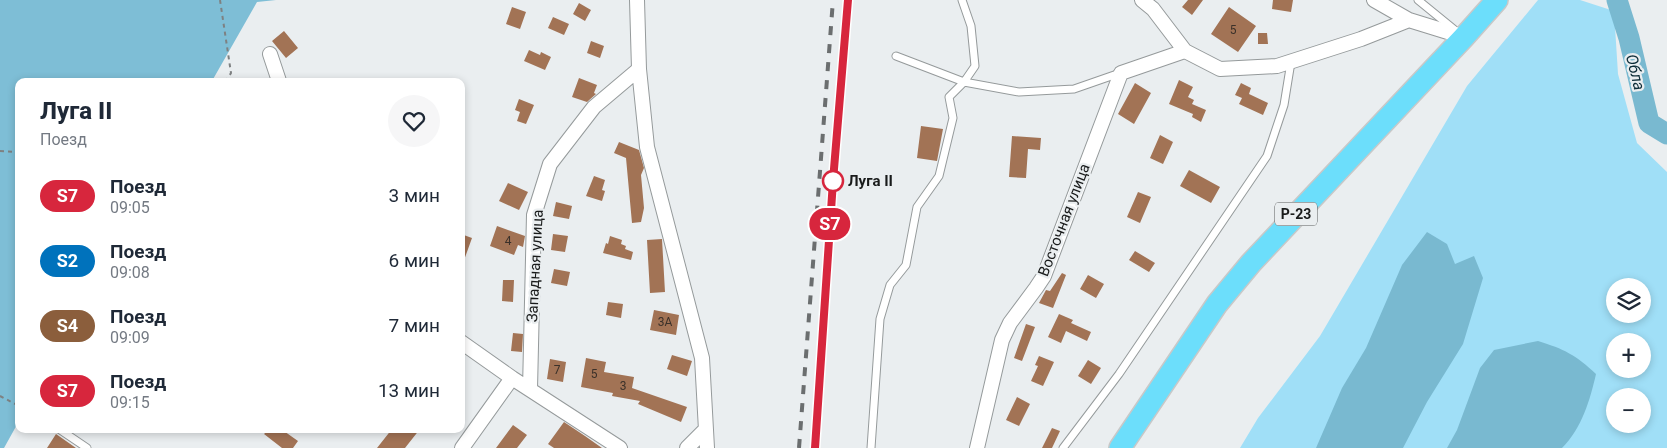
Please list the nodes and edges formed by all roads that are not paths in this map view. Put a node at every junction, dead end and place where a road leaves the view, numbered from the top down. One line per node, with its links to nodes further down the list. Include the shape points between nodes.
1 (637, 0): 13 (street)
2 (962, 0): 16 (lane, via 971,26 975,66)
3 (1142, 0): 9 (street, via 1154,8)
4 (1374, 0): 7 (street)
5 (1418, 0): 8 (lane)
6 (1497, 0): 8 (main road, Р-23)
7 (1409, 20): 8 (street); 12 (street, via 1361,40)
8 (1464, 38): 30 (main road, Р-23, via 1250,263 1212,312)
9 (1184, 51): 12 (street, via 1220,69 1277,66); 14 (street)
10 (270, 54): 15 (street)
11 (896, 56): 16 (lane)
12 (1291, 62): 29 (lane, via 1284,105 1267,156 1119,374)
13 (639, 69): 19 (street, Западная улица, via 594,107 550,164 534,215); 20 (street, via 648,147 702,358)
14 (1121, 73): 16 (lane, via 1074,89 1019,92); 28 (street, Восточная улица, via 1044,276 1010,323 1002,340)
15 (278, 78)
16 (964, 82): 27 (lane, via 949,96 953,118 939,176 917,207 906,265 890,286 880,319)
17 (465, 345): 18 (street)
18 (512, 378): 19 (street); 23 (street)
19 (530, 389): 24 (street)
20 (706, 429): 25 (street); 26 (street)
21 (65, 433): 22 (lane)
22 (87, 448)
23 (462, 448)
24 (620, 448)
25 (687, 448)
26 (707, 448)
27 (871, 448)
28 (977, 448)
29 (1063, 448)
30 (1120, 448)

